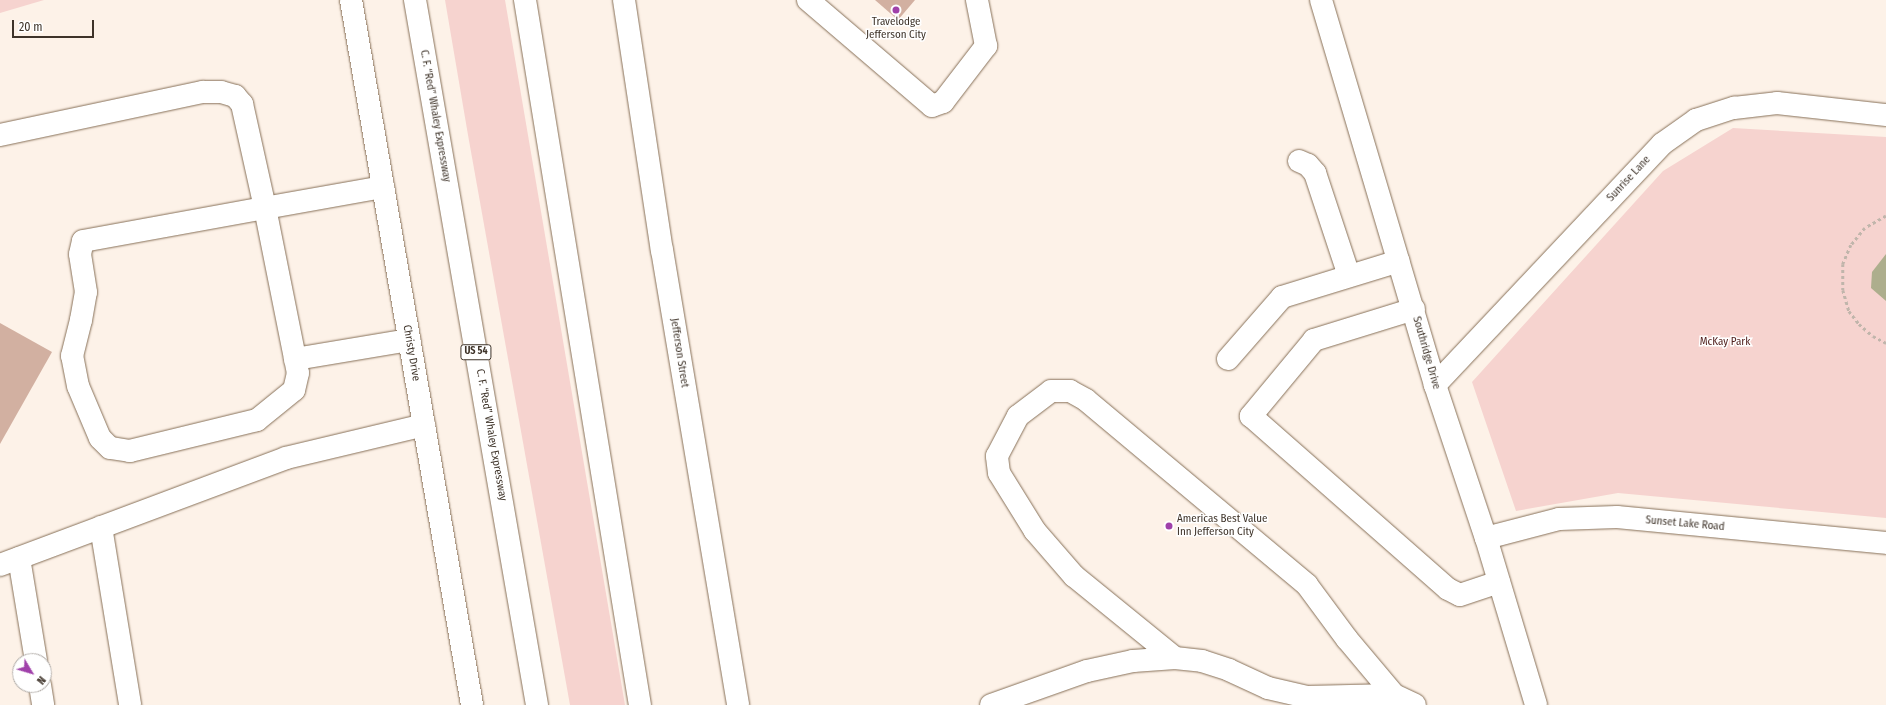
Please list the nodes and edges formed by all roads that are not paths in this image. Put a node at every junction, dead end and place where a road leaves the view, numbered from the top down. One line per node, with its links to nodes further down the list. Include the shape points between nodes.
1 (351, 0): 11 (main road, Christy Drive)
2 (415, 0): 33 (main road, C. F. “Red” Whaley Expressway / US 54)
3 (525, 0): 34 (main road)
4 (624, 0): 35 (main road, Jefferson Street, via 662,250)
5 (808, 0): 6 (main road, via 932,106 943,102 986,46)
6 (977, 0)
7 (1321, 0): 13 (main road, Southridge Drive)
8 (1886, 114): 19 (main road, Sunrise Lane, via 1777,103 1734,108 1696,120 1662,144)
9 (0, 135): 12 (main road, via 203,92 221,92 235,96 242,104)
10 (1299, 161): 14 (main road, via 1315,173)
11 (383, 187): 12 (main road); 16 (main road, Christy Drive)
12 (265, 208): 17 (main road); 17 (main road, via 83,241 80,254 86,292 72,356 78,386 100,438 110,448 130,451 258,420 294,390 298,373)
13 (1399, 261): 14 (main road); 15 (main road, Southridge Drive)
14 (1349, 276): 18 (main road, via 1282,297)
15 (1414, 309): 19 (main road, Southridge Drive); 25 (main road, via 1314,340 1251,416 1448,589 1460,595)
16 (409, 340): 17 (main road); 20 (main road, Christy Drive)
17 (295, 359)
18 (1228, 359)
19 (1435, 385): 22 (main road, Southridge Drive)
20 (424, 425): 21 (main road, via 286,458); 32 (main road, Christy Drive)
21 (101, 527): 24 (main road); 31 (main road)
22 (1486, 538): 23 (main road, Sunset Lake Road, via 1559,519 1617,517); 25 (main road, Southridge Drive)
23 (1886, 543)
24 (9, 562): 26 (main road)
25 (1499, 582): 38 (main road, Southridge Drive)
26 (34, 653)
27 (1175, 658): 29 (main road, via 1202,661 1268,688 1307,697); 29 (main road, via 1074,576 1035,531 1000,473 997,456 1018,416 1051,391 1070,391 1086,400 1307,585 1347,639); 36 (main road, via 1133,661 1087,671)
28 (41, 693): 30 (main road)
29 (1394, 695): 37 (main road)
30 (43, 705)
31 (130, 705)
32 (472, 705)
33 (537, 705)
34 (640, 705)
35 (738, 705)
36 (991, 705)
37 (1416, 705)
38 (1536, 705)

